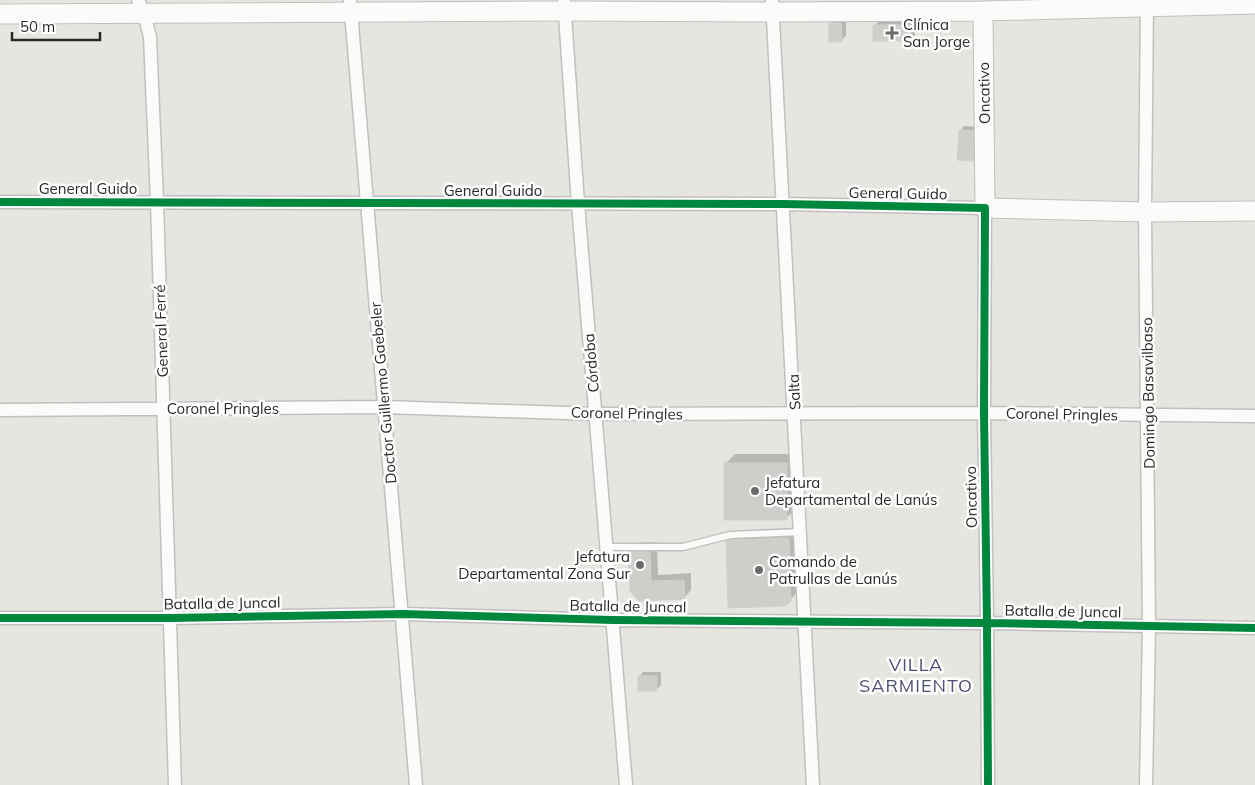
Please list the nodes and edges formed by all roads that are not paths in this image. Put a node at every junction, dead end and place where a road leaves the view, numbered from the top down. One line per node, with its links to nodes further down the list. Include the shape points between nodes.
1 (1147, 3): 2 (main road); 3 (main road); 16 (street, Domingo Basavilbaso)
2 (1255, 4)
3 (982, 5): 6 (main road); 14 (main road, Oncativo)
4 (351, 6): 5 (main road); 7 (main road); 11 (street, Doctor Guillermo Gaebeler)
5 (564, 6): 6 (main road); 12 (street, Córdoba)
6 (773, 6): 13 (street, Salta)
7 (141, 7): 8 (main road); 10 (street, General Ferré, via 150,37)
8 (0, 14)
9 (0, 202): 10 (street, General Guido)
10 (157, 202): 11 (street, General Guido); 18 (street, General Ferré)
11 (366, 204): 12 (street, General Guido); 17 (street, Doctor Guillermo Gaebeler)
12 (578, 204): 13 (street, General Guido); 21 (street, Córdoba)
13 (783, 204): 14 (street, General Guido); 22 (street, Salta)
14 (985, 208): 16 (main road, General Guido); 20 (street, Oncativo)
15 (1255, 211): 16 (main road, General Guido)
16 (1145, 212): 23 (street, Domingo Basavilbaso)
17 (384, 407): 18 (street, Coronel Pringles); 21 (street, Coronel Pringles); 27 (street, Doctor Guillermo Gaebeler)
18 (163, 408): 19 (street, Coronel Pringles); 29 (street, General Ferré)
19 (0, 410)
20 (984, 413): 22 (street, Coronel Pringles); 23 (street, Coronel Pringles); 32 (street, Oncativo)
21 (595, 414): 22 (street, Coronel Pringles); 26 (street, Córdoba)
22 (795, 414): 25 (street, Salta)
23 (1148, 415): 24 (street, Coronel Pringles); 33 (street, Domingo Basavilbaso)
24 (1255, 416)
25 (800, 532): 26 (lane, via 730,535 683,546); 31 (street, Salta)
26 (607, 547): 30 (street, Córdoba)
27 (403, 614): 29 (street, Batalla de Juncal); 30 (street, Batalla de Juncal); 36 (street, Doctor Guillermo Gaebeler)
28 (0, 618): 29 (street, Batalla de Juncal)
29 (170, 618): 35 (street, General Ferré)
30 (613, 620): 31 (street, Batalla de Juncal); 37 (street, Córdoba)
31 (806, 622): 32 (street, Batalla de Juncal); 38 (street, Salta)
32 (988, 623): 33 (street, Batalla de Juncal); 39 (street, Oncativo)
33 (1149, 627): 34 (street, Batalla de Juncal); 40 (street, Domingo Basavilbaso)
34 (1255, 628)
35 (175, 785)
36 (416, 785)
37 (626, 785)
38 (814, 785)
39 (988, 785)
40 (1146, 785)

